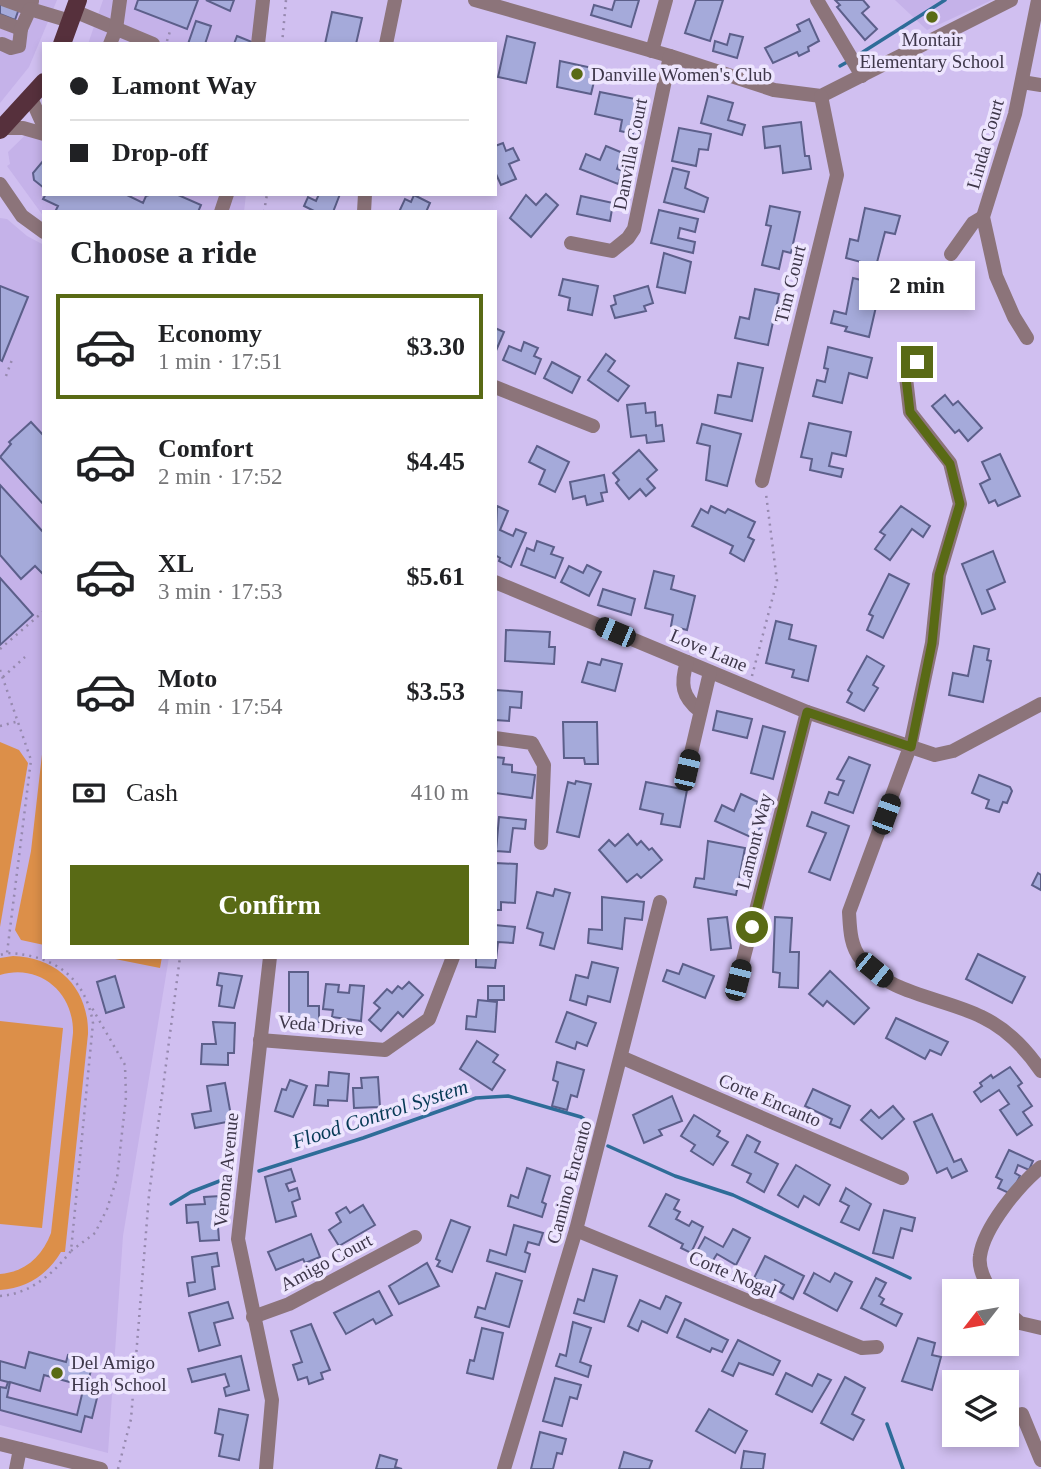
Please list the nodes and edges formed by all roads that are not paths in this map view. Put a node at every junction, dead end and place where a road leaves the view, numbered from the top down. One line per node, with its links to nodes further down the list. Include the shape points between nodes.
1 (5, 0): 10 (street)
2 (120, 0): 15 (street)
3 (263, 0): 19 (street)
4 (395, 0): 20 (street)
5 (475, 0): 11 (street)
6 (666, 0): 22 (street)
7 (817, 0): 24 (street)
8 (1011, 0): 24 (street)
9 (1038, 0): 25 (street, Linda Court)
10 (31, 5): 12 (street); 14 (street)
11 (519, 6): 22 (street)
12 (74, 11): 15 (street); 16 (main road)
13 (0, 21): 14 (street)
14 (21, 29): 21 (street, via 19,46)
15 (116, 29): 17 (street); 18 (street)
16 (63, 42)
17 (111, 42)
18 (148, 42)
19 (258, 42)
20 (386, 42)
21 (2, 44)
22 (652, 51): 23 (street)
23 (670, 56): 28 (street, via 774,90); 36 (street, Danvilla Court, via 634,229 612,251)
24 (859, 71): 28 (street)
25 (1022, 82): 27 (street); 34 (street, Linda Court)
26 (42, 84): 29 (main road)
27 (1041, 85)
28 (821, 96): 42 (street, Tim Court, via 837,175)
29 (31, 98): 30 (street); 31 (main road)
30 (42, 123)
31 (2, 129): 32 (street)
32 (42, 133)
33 (0, 184): 35 (street, via 22,216)
34 (983, 217): 37 (street, Linda Court, via 973,223); 38 (street, Linda Court, via 996,276)
35 (42, 231)
36 (571, 243)
37 (951, 254)
38 (1027, 338)
39 (925, 364): 50 (street, via 917,362 906,378 907,400 922,432 950,464 960,504 939,575 932,643)
40 (497, 388): 41 (street)
41 (593, 426)
42 (762, 481)
43 (497, 583): 44 (street, Love Lane)
44 (687, 662): 45 (street, Love Lane); 47 (street, via 681,679 684,692)
45 (710, 672): 47 (street); 48 (street, Love Lane)
46 (1041, 704): 50 (street, Love Lane, via 953,751 935,754)
47 (700, 711): 51 (street)
48 (807, 712): 50 (street, Love Lane); 56 (street, Lamont Way)
49 (497, 738): 52 (street, via 532,743 540,754 544,765)
50 (911, 747): 59 (street, via 849,912 850,936 861,959 888,981 983,1017 1016,1039)
51 (687, 770)
52 (541, 843)
53 (660, 902): 58 (street, Camino Encanto)
54 (270, 959): 57 (street, Verona Avenue)
55 (452, 959): 57 (street, Veda Drive, via 429,1019 385,1050)
56 (738, 980)
57 (260, 1040): 65 (street, Verona Avenue, via 238,1239)
58 (622, 1058): 61 (street, Corte Encanto); 62 (street, Camino Encanto)
59 (1041, 1071)
60 (1041, 1167): 64 (street, via 1025,1181 984,1242 979,1259)
61 (902, 1178)
62 (576, 1230): 68 (street, Corte Nogal, via 862,1348); 76 (street, Camino Encanto)
63 (415, 1237): 65 (street, Amigo Court, via 289,1304)
64 (986, 1279)
65 (253, 1317): 75 (street, Verona Avenue, via 272,1400)
66 (1019, 1322): 67 (street)
67 (1041, 1328)
68 (877, 1347)
69 (1021, 1414): 72 (street)
70 (0, 1444): 71 (street)
71 (20, 1449): 73 (street); 74 (street)
72 (1041, 1460)
73 (16, 1469)
74 (101, 1469)
75 (266, 1469)
76 (504, 1469)

